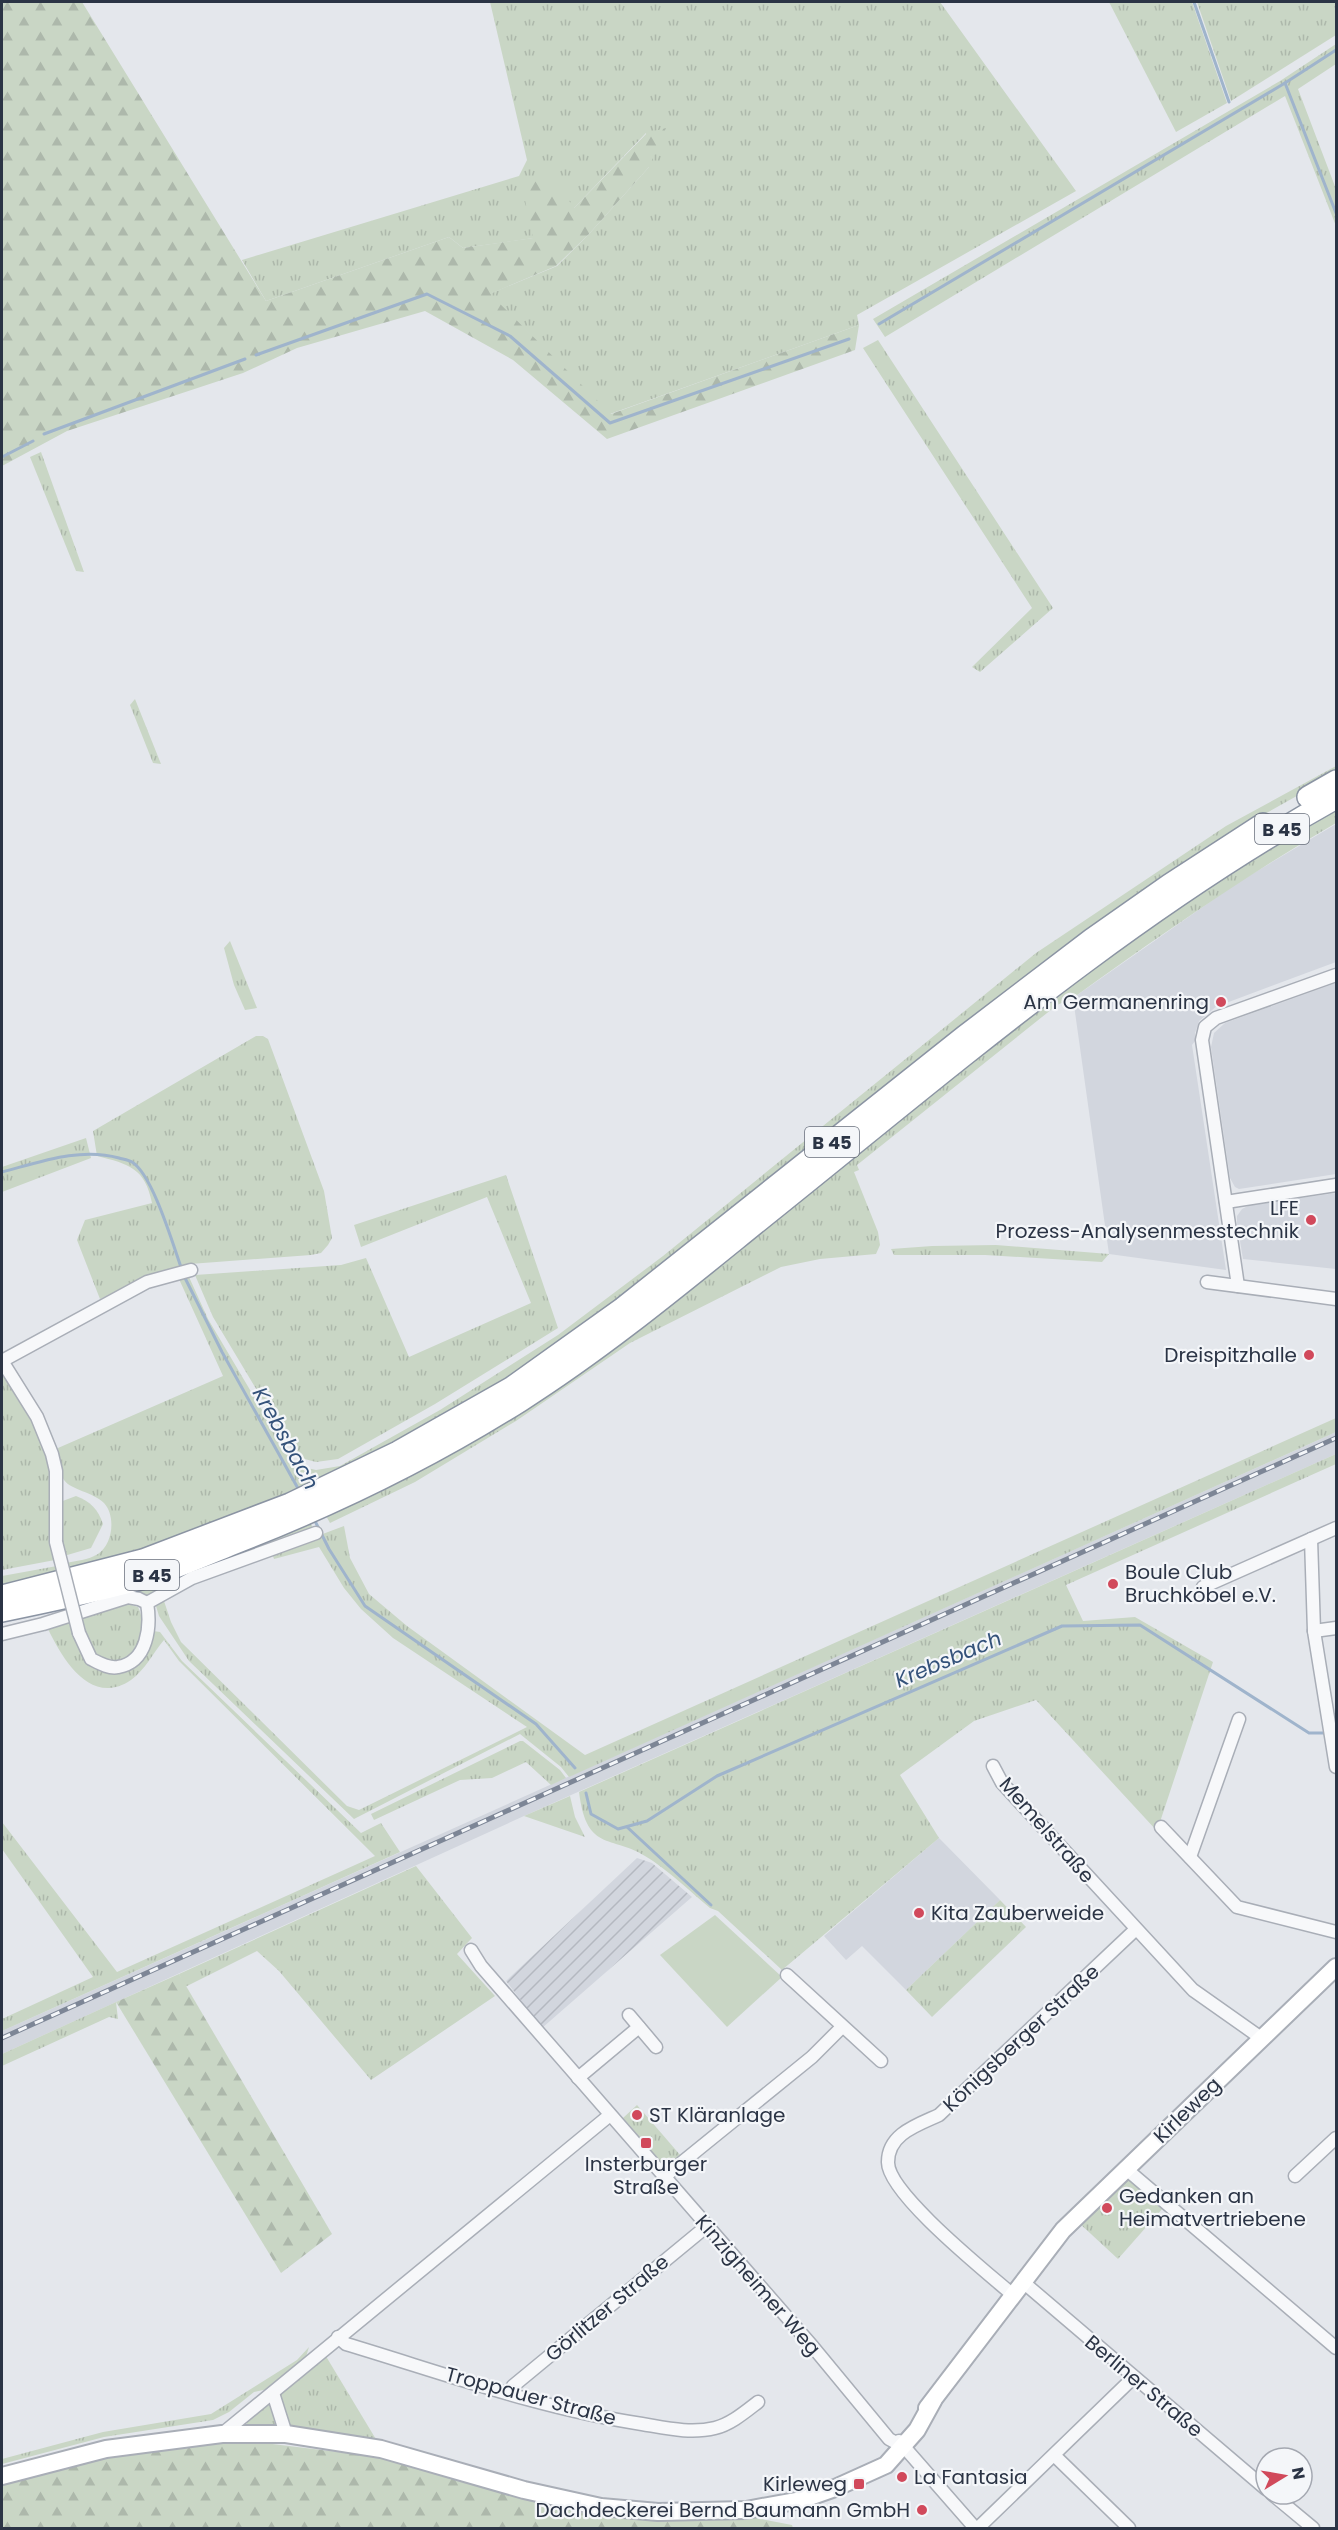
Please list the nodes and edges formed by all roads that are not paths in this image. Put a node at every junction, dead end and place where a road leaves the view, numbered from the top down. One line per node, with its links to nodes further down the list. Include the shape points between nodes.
1 (1336, 781): 10 (highway, B 45, via 1216,853 1092,939 573,1345 511,1388)
2 (1336, 798): 10 (highway, B 45, via 1178,897 1044,993 580,1360 478,1426 392,1474)
3 (1336, 975): 5 (street, via 1216,1018 1205,1027 1202,1040)
4 (1336, 1185): 5 (street)
5 (1226, 1202): 8 (street)
6 (191, 1270): 17 (street, bridge, via 147,1282 2,1361 37,1417 52,1454 56,1471 56,1542 79,1633 91,1659 118,1668 131,1661 145,1644 150,1621)
7 (1207, 1282): 8 (street)
8 (1238, 1286): 9 (street)
9 (1336, 1299)
10 (324, 1498): 11 (highway, B 45)
11 (294, 1512): 16 (highway, B 45, via 143,1560); 18 (highway, B 45, via 151,1576)
12 (1336, 1527): 14 (street)
13 (316, 1533): 17 (street, via 192,1578)
14 (1311, 1539): 15 (street); 20 (street)
15 (1203, 1587)
16 (2, 1596)
17 (147, 1603): 21 (street, via 128,1597)
18 (2, 1611)
19 (1336, 1628): 20 (street)
20 (1314, 1631): 24 (street)
21 (2, 1634)
22 (1239, 1719): 26 (street)
23 (993, 1766): 27 (street, Memelstraße, via 1002,1783)
24 (1336, 1767)
25 (1161, 1827): 26 (street)
26 (1190, 1857): 28 (street, via 1237,1907)
27 (1135, 1930): 35 (street, Memelstraße, via 1193,1990); 45 (street, Königsberger Straße, via 939,2115 906,2130 890,2150 892,2178 949,2242)
28 (1336, 1932)
29 (471, 1950): 38 (street, Kinzigheimer Weg)
30 (1336, 1966): 35 (street, Kirleweg)
31 (787, 1975): 34 (street)
32 (629, 2015): 33 (street)
33 (639, 2027): 36 (street); 38 (street)
34 (842, 2027): 37 (street); 43 (street, via 812,2057)
35 (1261, 2038): 41 (street, Kirleweg)
36 (656, 2048)
37 (880, 2061)
38 (578, 2078): 39 (street, Kinzigheimer Weg)
39 (610, 2115): 43 (street, Kinzigheimer Weg); 46 (street)
40 (1336, 2138): 42 (street)
41 (1125, 2168): 45 (street, Kirleweg, via 1063,2230); 47 (street)
42 (1295, 2176)
43 (664, 2177): 44 (street, Kinzigheimer Weg)
44 (707, 2226): 50 (street, Görlitzer Straße, via 513,2386); 54 (street, Kinzigheimer Weg, via 866,2410 889,2426)
45 (1018, 2289): 48 (street, Berliner Straße); 54 (street, Kirleweg, via 911,2424)
46 (338, 2337): 49 (street); 50 (street, Troppauer Straße, via 346,2344)
47 (1336, 2348)
48 (1134, 2377): 55 (street); 57 (street, Berliner Straße)
49 (273, 2393): 52 (street); 53 (street)
50 (510, 2393): 51 (street, Troppauer Straße, via 571,2411 687,2431 716,2428)
51 (758, 2402)
52 (222, 2434): 53 (street, Kirleweg); 56 (street, Kirleweg, via 106,2449)
53 (286, 2434): 54 (street, Kirleweg, via 381,2449 524,2490 601,2507 658,2512 762,2508 801,2500 886,2465)
54 (902, 2446): 59 (street, Kinzigheimer Weg)
55 (1055, 2456): 59 (street); 60 (street)
56 (2, 2476)
57 (1254, 2479)
58 (1286, 2506): 61 (street)
59 (977, 2529)
60 (1129, 2529)
61 (1313, 2529)

